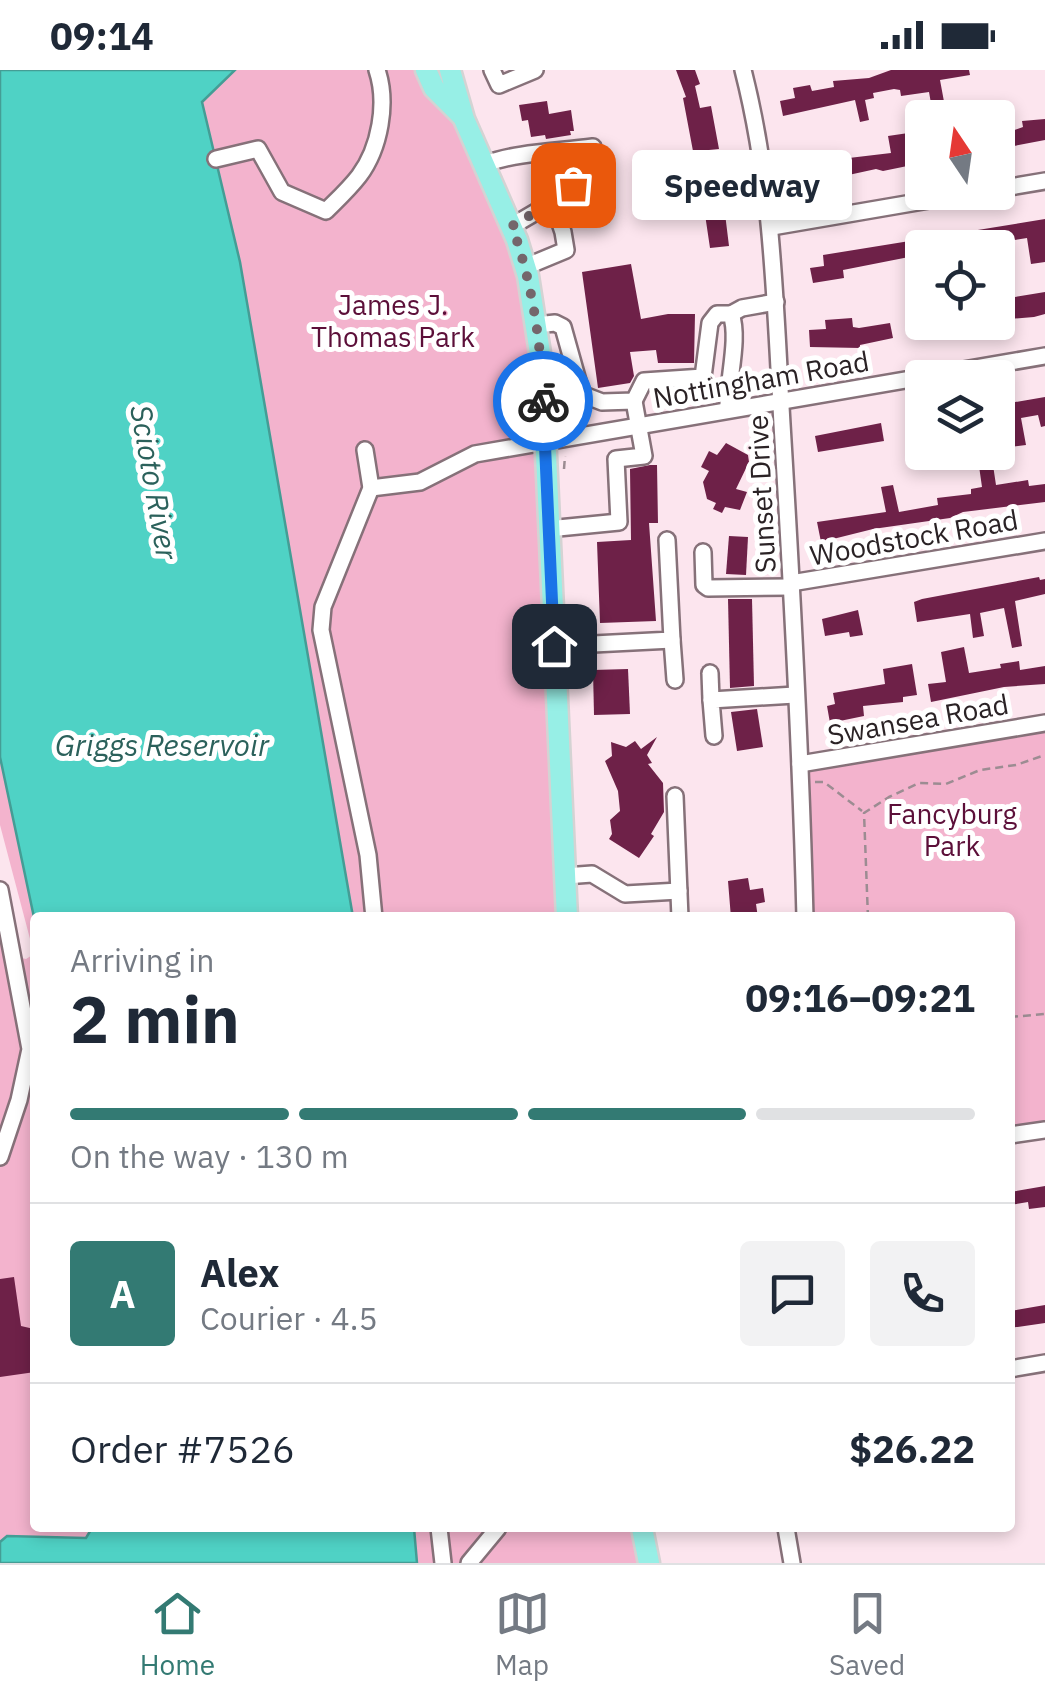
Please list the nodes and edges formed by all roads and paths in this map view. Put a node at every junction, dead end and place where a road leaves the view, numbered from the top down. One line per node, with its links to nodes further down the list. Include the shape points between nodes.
1 (376, 70): 8 (street, via 382,114 367,162 326,211 282,192 258,149)
2 (426, 70): 7 (main road)
3 (450, 70): 7 (main road)
4 (535, 70): 6 (street)
5 (743, 70): 15 (street, Sunset Drive)
6 (496, 77)
7 (464, 118): 9 (main road)
8 (216, 159)
9 (484, 164): 12 (street, via 514,153 593,146 598,179 549,192); 14 (main road)
10 (1045, 181): 11 (street)
11 (1015, 186)
12 (553, 202): 14 (street); 16 (street, via 566,250)
13 (905, 204): 15 (street)
14 (512, 226): 16 (main road)
15 (772, 227): 17 (street, Sunset Drive)
16 (525, 267): 19 (main road)
17 (776, 302): 18 (street); 24 (street, Sunset Drive)
18 (731, 314): 21 (street, via 717,314 710,323); 22 (street)
19 (536, 324): 23 (street, via 563,327 584,395 602,402); 27 (main road)
20 (1045, 356): 24 (street, Nottingham Road)
21 (703, 376): 22 (street); 23 (street, via 644,381)
22 (727, 388): 25 (street)
23 (634, 400): 26 (street)
24 (781, 400): 25 (street, Nottingham Road); 34 (street, Sunset Drive)
25 (728, 410): 26 (street, Nottingham Road)
26 (638, 426): 27 (street, Nottingham Road); 30 (street, via 644,456 616,459 619,522)
27 (545, 441): 29 (street, Nottingham Road, via 475,454 420,482); 30 (main road)
28 (365, 450): 29 (street)
29 (372, 488): 51 (street, via 323,608 322,630)
30 (548, 529): 36 (main road)
31 (667, 540): 35 (street)
32 (1045, 541): 34 (street, Woodstock Road)
33 (703, 552): 34 (street, Woodstock Road, via 708,588)
34 (791, 585): 39 (street, Sunset Drive)
35 (672, 640): 36 (street); 38 (street)
36 (554, 646): 48 (main road)
37 (710, 673): 40 (street)
38 (675, 680)
39 (794, 695): 40 (street); 44 (street, Sunset Drive)
40 (711, 700): 42 (street)
41 (1045, 722): 44 (street, Swansea Road)
42 (714, 736)
43 (1045, 755): 47 (path, via 946,784 920,784)
44 (800, 764): 54 (street, Sunset Drive)
45 (808, 783): 47 (path, via 824,782)
46 (675, 796): 50 (street)
47 (864, 813): 55 (path)
48 (565, 876): 50 (street, via 592,874 625,894); 52 (main road)
49 (0, 890): 60 (street, via 30,1050)
50 (678, 891): 53 (street)
51 (373, 912)
52 (568, 912)
53 (680, 912)
54 (805, 912)
55 (868, 912)
56 (1045, 1014): 57 (path)
57 (1015, 1017)
58 (1045, 1130): 59 (street)
59 (1015, 1134)
60 (0, 1157)
61 (1045, 1364): 62 (street)
62 (1015, 1369)
63 (439, 1532): 67 (street)
64 (495, 1532): 68 (street)
65 (643, 1532): 69 (main road)
66 (787, 1532): 70 (street)
67 (442, 1563)
68 (470, 1563)
69 (648, 1563)
70 (792, 1563)

